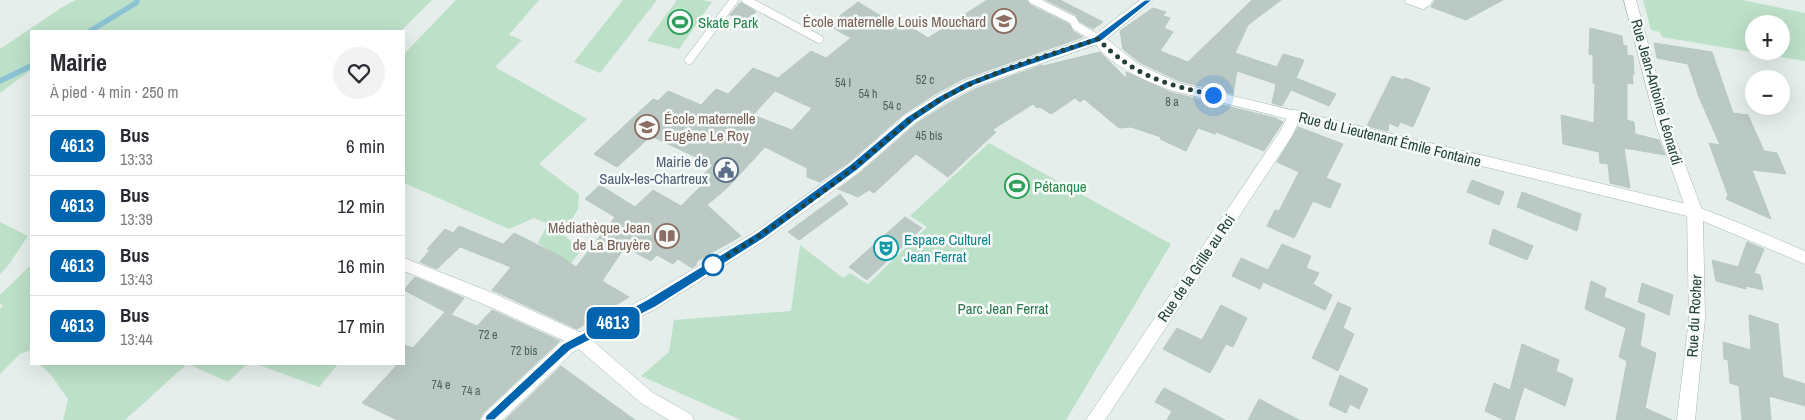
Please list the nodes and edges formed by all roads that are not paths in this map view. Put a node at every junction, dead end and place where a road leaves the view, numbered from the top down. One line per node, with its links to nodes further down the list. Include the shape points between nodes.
1 (734, 0): 10 (lane)
2 (746, 0): 8 (lane)
3 (1032, 0): 9 (lane, via 1073,20 1076,26)
4 (1148, 0): 9 (street)
5 (1409, 0): 7 (lane, via 1423,5)
6 (1630, 0): 12 (street, Rue Jean-Antoine Léonardi, via 1664,128)
7 (1426, 2)
8 (819, 39)
9 (1098, 39): 11 (street, Rue du Lieutenant Émile Fontaine, via 1125,64 1160,82); 15 (street, via 969,84 941,99 910,119 854,168 760,236 651,304)
10 (688, 60)
11 (1295, 115): 12 (street, Rue du Lieutenant Émile Fontaine); 18 (street, Rue de la Grille au Roi, via 1288,132)
12 (1695, 212): 13 (street, Rue du Lieutenant Émile Fontaine); 19 (street, Rue du Rocher, via 1697,318)
13 (1805, 258)
14 (405, 264): 15 (street)
15 (580, 340): 16 (street, via 567,347); 17 (street, via 647,398)
16 (490, 420)
17 (685, 420)
18 (1095, 420)
19 (1686, 420)

